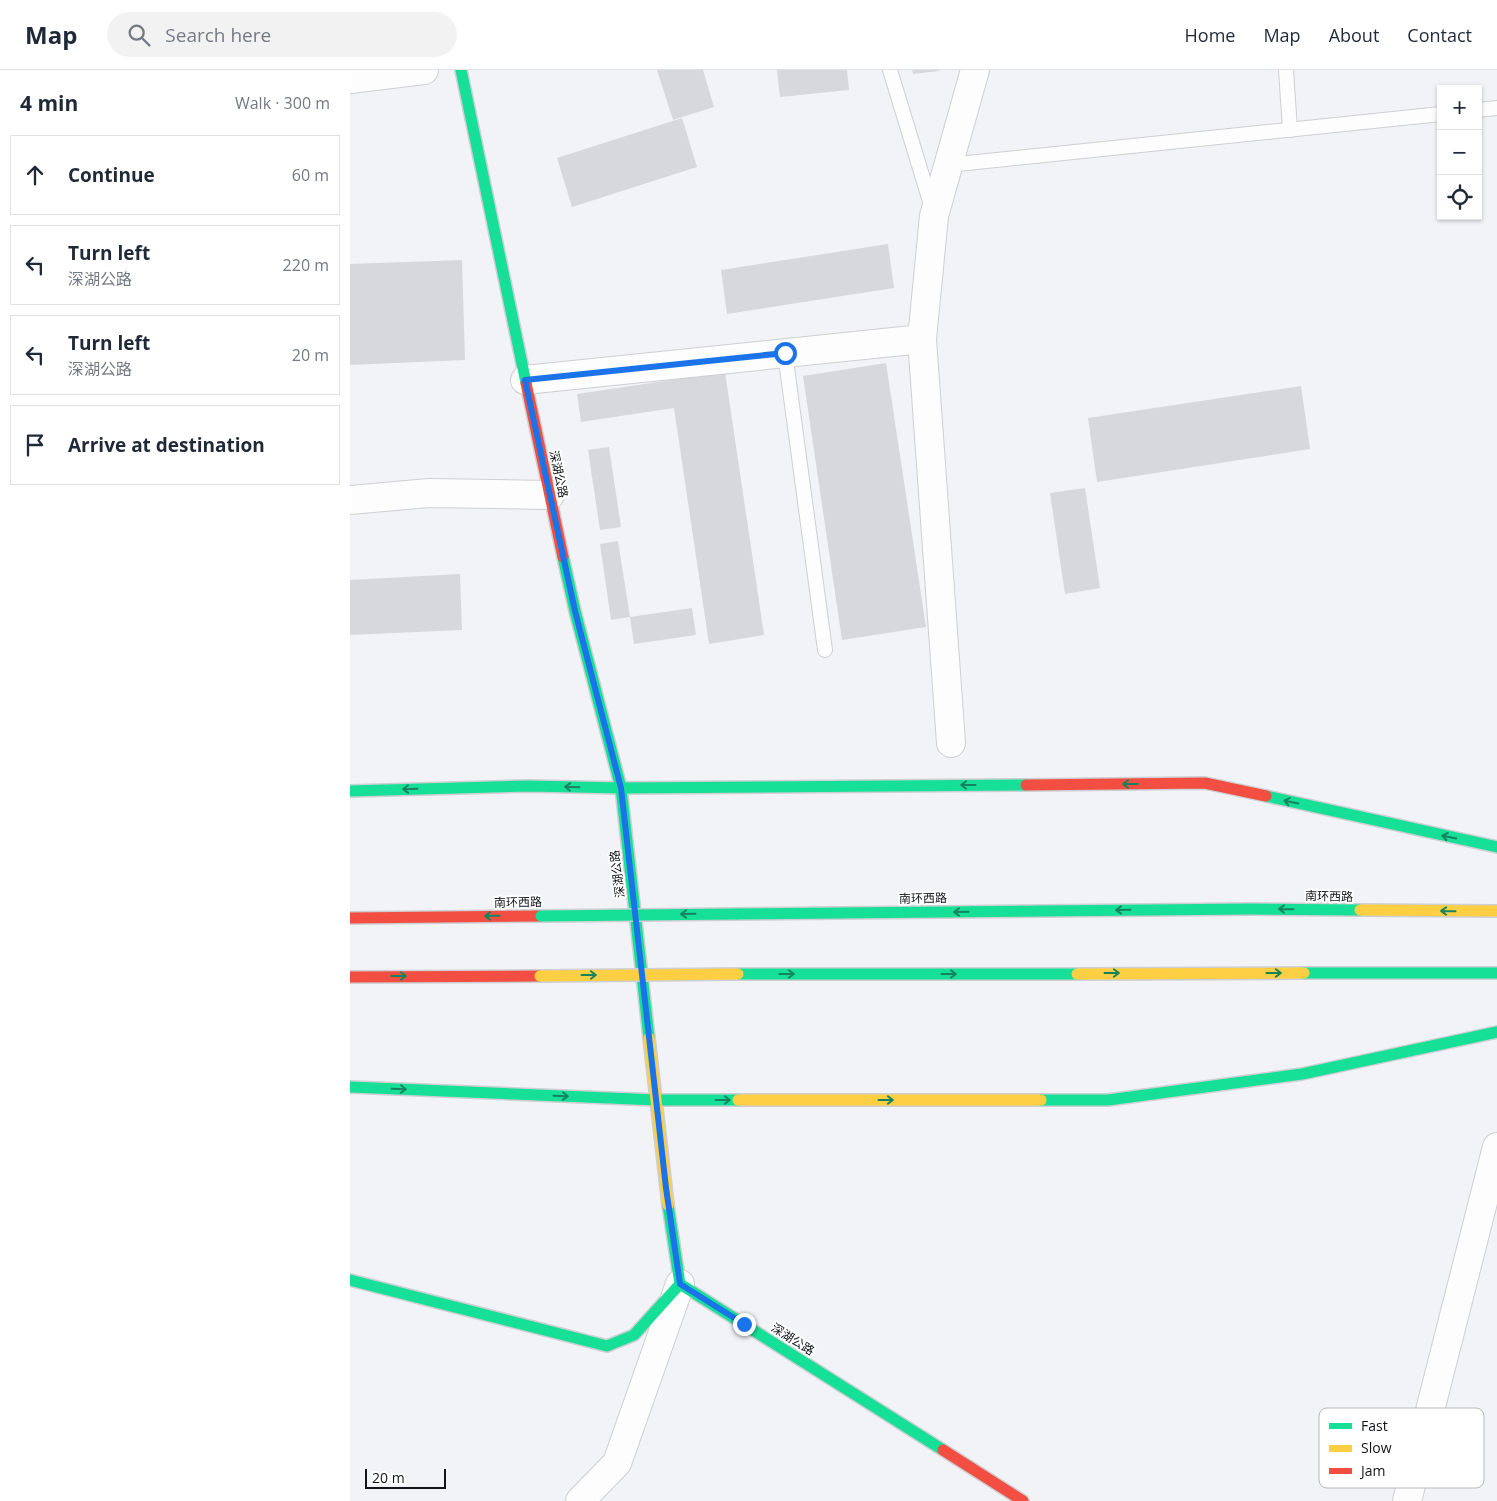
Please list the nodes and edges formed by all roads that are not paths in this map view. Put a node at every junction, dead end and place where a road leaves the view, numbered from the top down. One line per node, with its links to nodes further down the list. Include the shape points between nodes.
1 (424, 70): 6 (street)
2 (461, 70): 15 (main road, 深湖公路)
3 (890, 70): 12 (lane)
4 (975, 70): 11 (street)
5 (1286, 70): 10 (lane)
6 (350, 79)
7 (1497, 108): 8 (lane)
8 (1482, 110)
9 (1437, 114): 10 (lane)
10 (1290, 130): 11 (lane)
11 (948, 165): 12 (street)
12 (934, 216): 13 (street)
13 (922, 339): 14 (street); 19 (street)
14 (785, 353): 15 (street); 18 (lane)
15 (525, 380): 16 (main road, 深湖公路)
16 (550, 495): 17 (street, via 429,493); 20 (main road, 深湖公路, via 575,611)
17 (350, 500)
18 (825, 650)
19 (951, 743)
20 (621, 788): 21 (main road, one-way to 21, via 529,786); 22 (main road, one-way to 20, via 1205,783); 29 (main road, 深湖公路)
21 (350, 791)
22 (1497, 847)
23 (1497, 912): 24 (main road, 南环西路, one-way to 24, bridge, via 1252,909)
24 (350, 918)
25 (1497, 973): 26 (main road, one-way to 25, bridge)
26 (350, 977)
27 (1497, 1032): 29 (main road, one-way to 27, via 1108,1100 1302,1074)
28 (350, 1087): 29 (main road, one-way to 29)
29 (657, 1100): 32 (main road, 深湖公路)
30 (1497, 1147): 33 (street)
31 (350, 1280): 32 (main road, via 607,1346 634,1335)
32 (680, 1284): 35 (street, via 617,1463); 36 (main road, 深湖公路)
33 (1431, 1408)
34 (1410, 1488): 37 (street)
35 (580, 1501)
36 (1023, 1501)
37 (1407, 1501)

